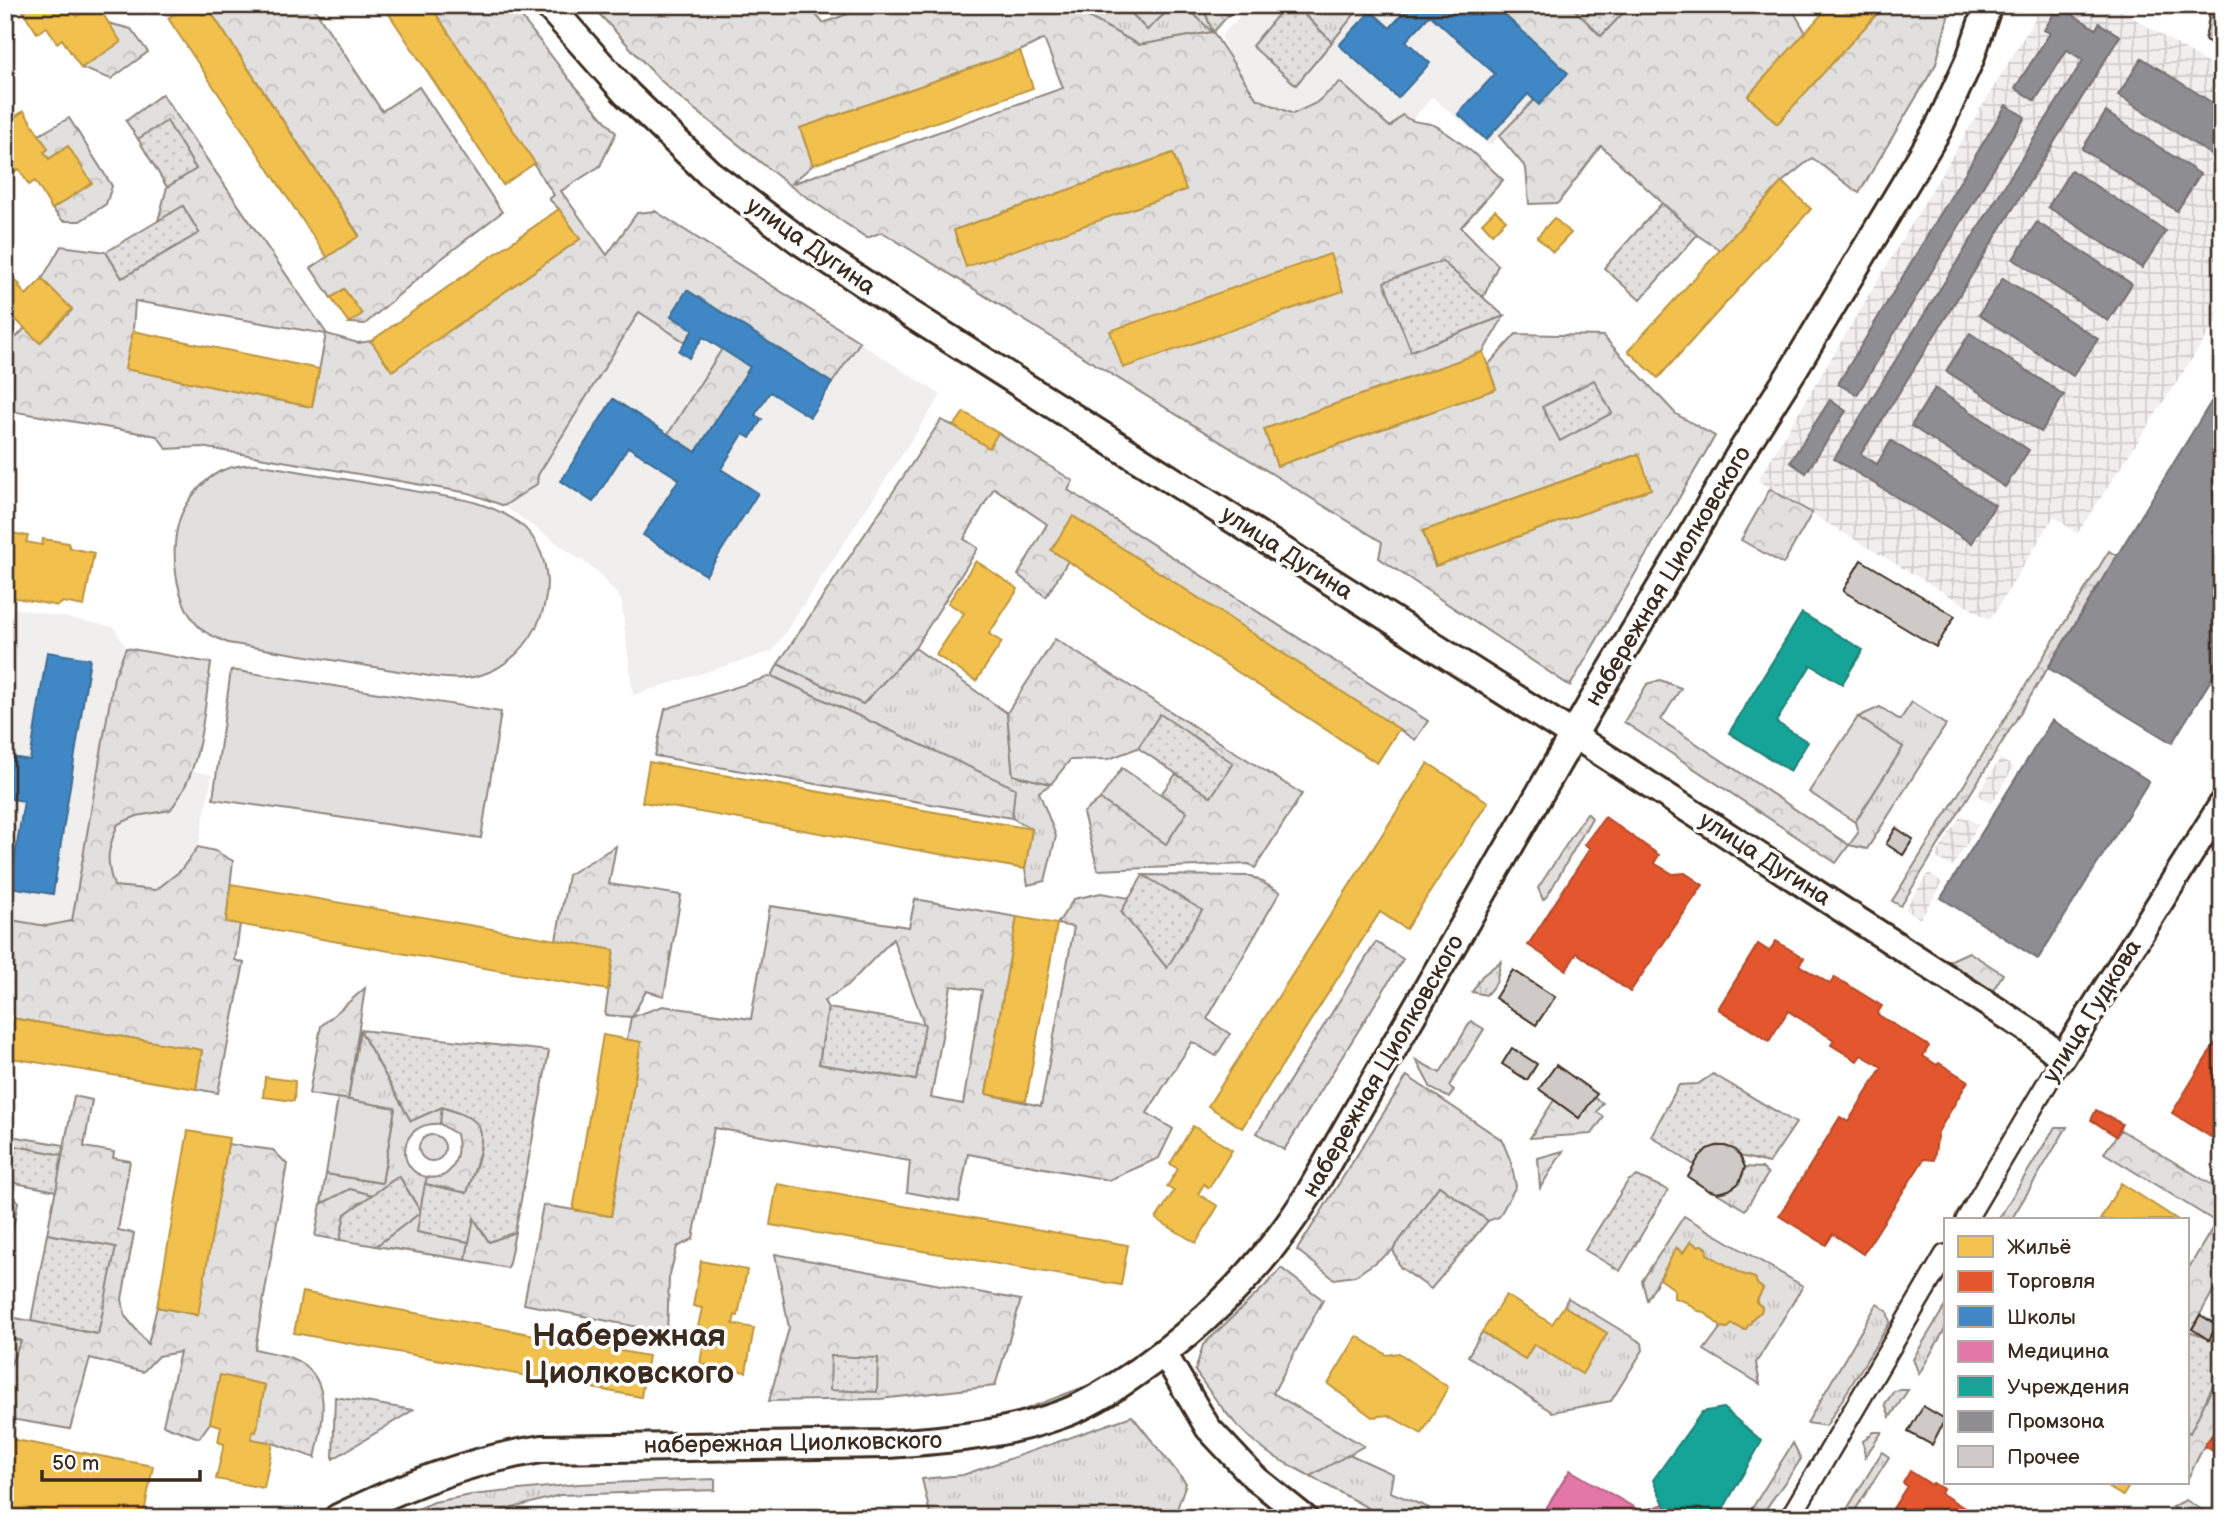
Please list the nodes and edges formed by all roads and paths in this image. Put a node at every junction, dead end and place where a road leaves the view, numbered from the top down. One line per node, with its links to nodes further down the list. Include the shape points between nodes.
1 (548, 5): 3 (main road, улица Дугина, via 627,94 709,173 800,241)
2 (1988, 5): 3 (main road, набережная Циолковского, via 1970,60 1938,130)
3 (1573, 735): 5 (street, улица Дугина, via 2031,1032); 8 (main road, набережная Циолковского, via 1298,1211 1224,1301)
4 (2218, 818): 5 (street, улица Гудкова)
5 (2062, 1058): 6 (street, улица Гудкова)
6 (1967, 1218)
7 (1944, 1257): 11 (street)
8 (1164, 1353): 9 (main road, набережная Циолковского, via 1094,1401 996,1433 888,1444 542,1449 455,1468); 10 (street, via 1208,1428 1254,1477)
9 (338, 1518)
10 (1306, 1518)
11 (1790, 1518)

